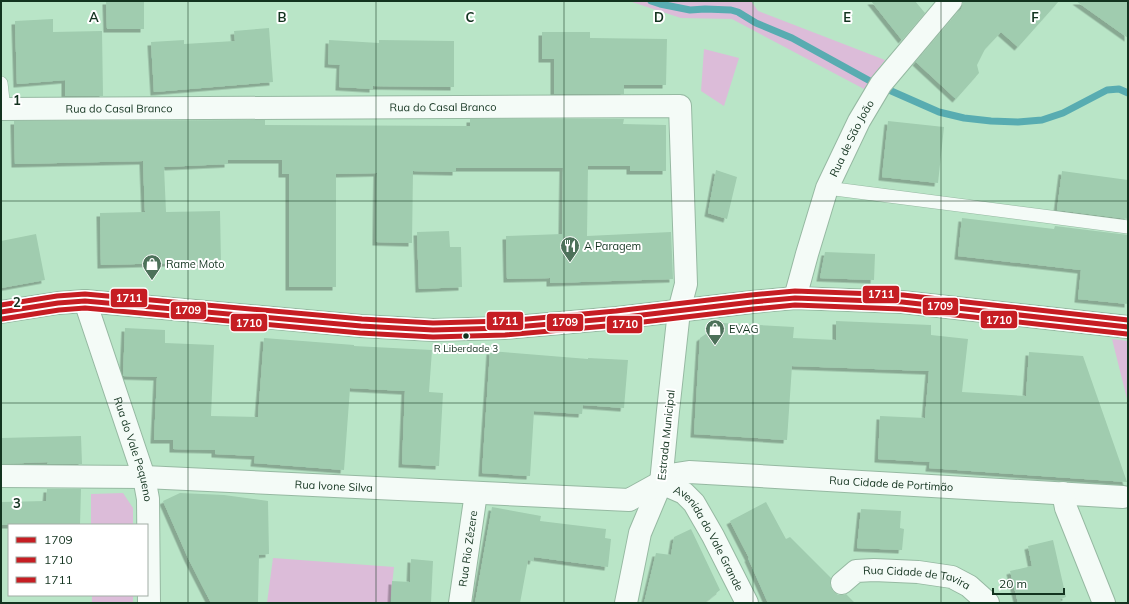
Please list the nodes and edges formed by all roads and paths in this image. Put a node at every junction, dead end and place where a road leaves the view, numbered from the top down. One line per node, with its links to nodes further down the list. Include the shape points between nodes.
1 (946, 3): 4 (street, Rua de São João, via 881,84 859,120)
2 (1, 83): 3 (lane)
3 (2, 109): 8 (street, Rua do Casal Branco, via 680,106 686,284)
4 (827, 188): 5 (lane); 6 (street, Rua de São João)
5 (1128, 227)
6 (795, 298): 8 (main road); 10 (main road, via 902,302)
7 (85, 301): 8 (main road, via 433,330 504,328); 9 (main road); 12 (street, Rua do Vale Pequeno)
8 (680, 311): 13 (street, Estrada Municipal)
9 (1, 312)
10 (1128, 327)
11 (1, 476): 12 (street, Rua Ivone Silva)
12 (144, 477): 14 (street, Rua Ivone Silva); 18 (street, Rua do Vale Pequeno, via 148,499)
13 (662, 483): 14 (street, Rua Ivone Silva, via 629,500); 15 (street, Rua Cidade de Portimão, via 676,474 689,472); 20 (street, Estrada Municipal, via 640,534); 21 (street, Avenida do Vale Grande, via 684,493 694,503)
14 (476, 493): 19 (street, Rua Rio Zêzere)
15 (1063, 493): 16 (street, Rua Cidade de Portimão); 23 (street, via 1066,508)
16 (1123, 497)
17 (842, 583): 22 (street, Rua Cidade de Tavira, via 856,571 918,572 952,577 968,586)
18 (149, 603)
19 (460, 603)
20 (626, 603)
21 (748, 603)
22 (988, 603)
23 (1104, 603)

